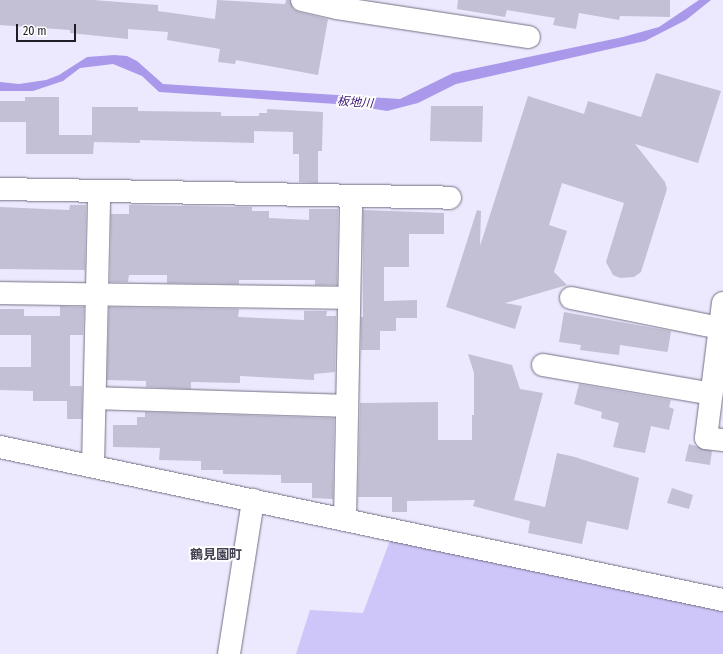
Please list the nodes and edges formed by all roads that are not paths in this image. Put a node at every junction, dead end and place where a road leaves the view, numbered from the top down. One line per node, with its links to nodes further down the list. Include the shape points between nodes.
1 (302, 0): 2 (street, via 337,8)
2 (529, 37)
3 (0, 189): 4 (street)
4 (99, 192): 5 (street); 8 (street)
5 (351, 197): 6 (street); 9 (street)
6 (450, 198)
7 (0, 294): 8 (street)
8 (97, 296): 9 (street); 15 (street)
9 (349, 298): 16 (street)
10 (570, 298): 12 (street)
11 (723, 303): 12 (street)
12 (720, 335): 14 (street)
13 (543, 365): 14 (street)
14 (712, 394): 17 (street, via 706,438)
15 (95, 398): 16 (street); 19 (street)
16 (347, 406): 21 (street)
17 (723, 440)
18 (0, 447): 19 (street)
19 (93, 466): 20 (street)
20 (253, 500): 21 (street); 23 (street)
21 (345, 520): 22 (street)
22 (723, 600)
23 (229, 654)

